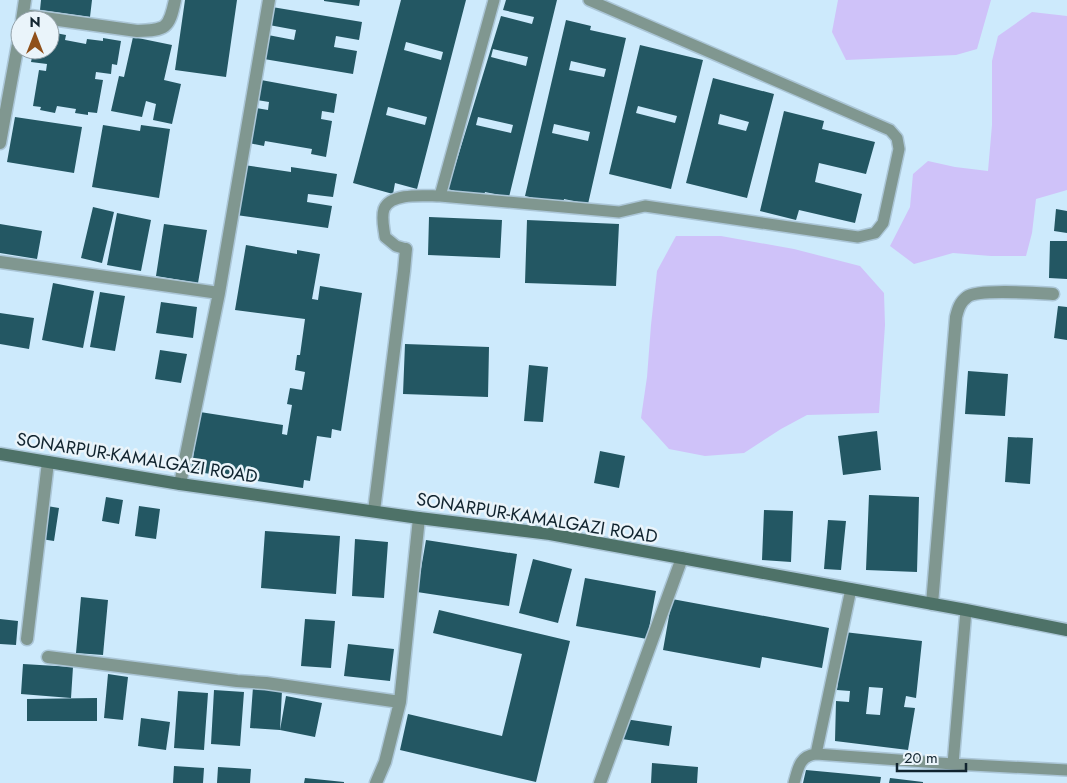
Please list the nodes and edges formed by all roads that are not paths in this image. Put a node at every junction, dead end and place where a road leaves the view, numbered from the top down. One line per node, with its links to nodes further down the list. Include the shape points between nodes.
1 (175, 0): 5 (street, via 170,21 162,28 150,31)
2 (269, 0): 11 (street)
3 (494, 0): 8 (lane)
4 (588, 0): 8 (lane, via 890,130 897,138 900,150 884,223 875,233 858,237 645,206 619,212)
5 (60, 22)
6 (15, 60): 7 (street)
7 (0, 143)
8 (440, 196): 9 (lane, via 411,195 392,201 385,207 382,216 385,237)
9 (406, 249): 16 (street)
10 (0, 262): 11 (street)
11 (220, 294): 15 (street)
12 (1053, 294): 20 (street, via 980,292 968,296 959,305)
13 (0, 454): 14 (main road, SONARPUR-KAMALGAZI ROAD)
14 (48, 462): 15 (main road, SONARPUR-KAMALGAZI ROAD); 23 (street)
15 (180, 484): 16 (main road, SONARPUR-KAMALGAZI ROAD)
16 (374, 511): 17 (main road, SONARPUR-KAMALGAZI ROAD)
17 (419, 518): 18 (main road, SONARPUR-KAMALGAZI ROAD, via 550,534); 25 (street)
18 (682, 558): 19 (main road, SONARPUR-KAMALGAZI ROAD); 30 (street)
19 (851, 589): 20 (main road, SONARPUR-KAMALGAZI ROAD); 26 (lane)
20 (932, 604): 21 (main road, SONARPUR-KAMALGAZI ROAD)
21 (966, 610): 22 (main road, SONARPUR-KAMALGAZI ROAD); 27 (lane)
22 (1067, 630)
23 (27, 639)
24 (48, 657): 25 (street)
25 (400, 702): 29 (street, via 385,762)
26 (816, 754): 27 (lane); 31 (lane, via 804,757)
27 (953, 764): 28 (lane)
28 (1067, 770)
29 (376, 783)
30 (600, 783)
31 (794, 783)

